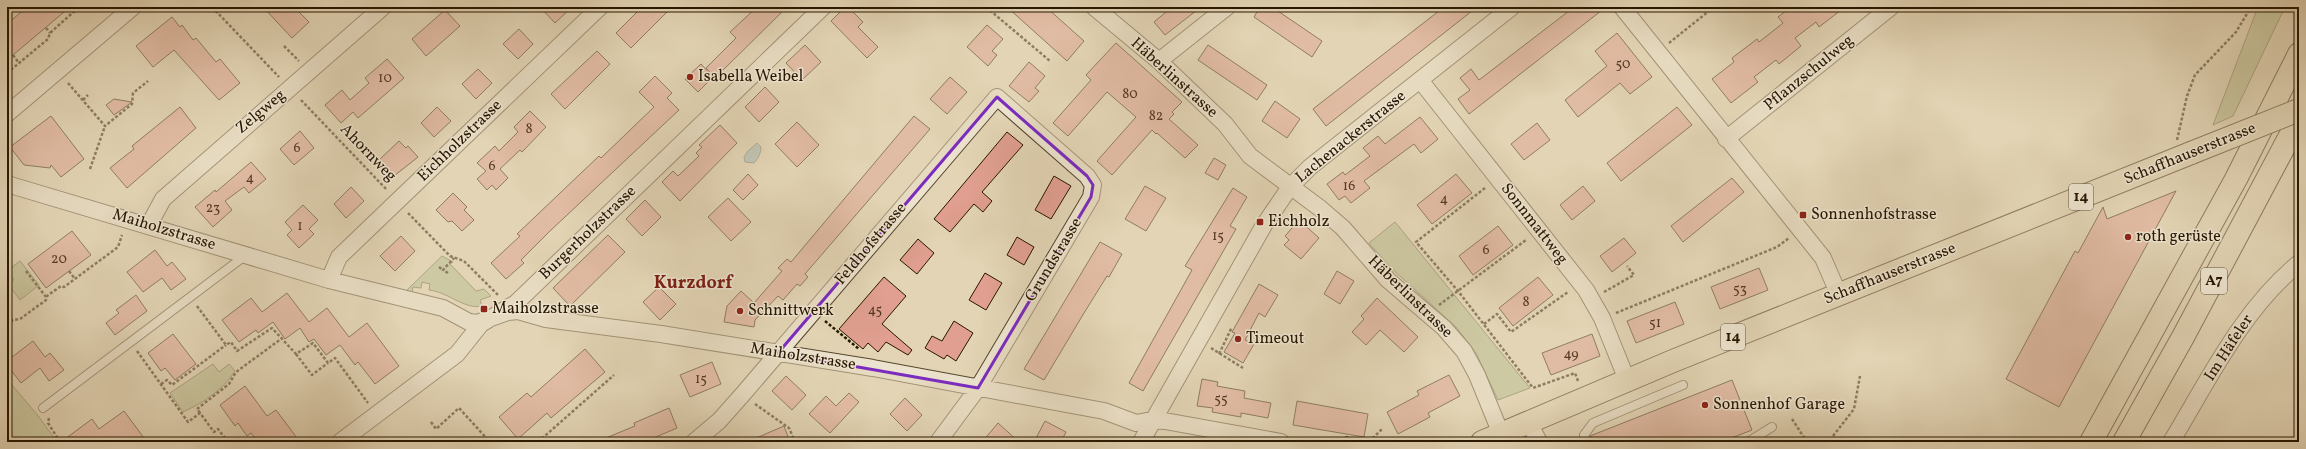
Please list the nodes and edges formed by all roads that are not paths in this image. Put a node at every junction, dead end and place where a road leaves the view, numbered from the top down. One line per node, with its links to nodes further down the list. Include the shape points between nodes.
1 (133, 7): 15 (street)
2 (383, 7): 20 (street, Zelgweg, via 163,199)
3 (600, 7): 23 (street, Eichholzstrasse, via 339,257)
4 (823, 7): 25 (street, Burgerholzstrasse, via 516,303)
5 (1094, 7): 11 (street, Häberlinstrasse)
6 (1227, 7): 11 (street)
7 (1512, 7): 12 (street, Lachenackerstrasse)
8 (1622, 7): 17 (street)
9 (1891, 7): 17 (street, Pflanzschulweg)
10 (2299, 54): 44 (main road, A7, via 2236,179)
11 (1159, 61): 19 (street, Häberlinstrasse, via 1225,124 1250,156)
12 (1420, 80): 19 (street, Lachenackerstrasse, via 1310,167); 27 (street, Sonnmattweg, via 1581,284 1602,318)
13 (997, 97): 26 (street, Feldhofstrasse); 29 (street, Grundstrasse, via 1087,176 1093,185 1091,197)
14 (2299, 110): 24 (main road, Schaffhauserstrasse / 14, bridge)
15 (7, 114)
16 (2299, 119): 45 (main road, A7)
17 (1726, 139): 24 (street, via 1827,265)
18 (7, 184): 20 (street, Maiholzstrasse)
19 (1290, 187): 31 (street, Lachenackerstrasse, via 1264,225); 34 (street, Häberlinstrasse, via 1322,209 1343,228 1388,280 1444,328 1464,351 1477,375)
20 (149, 225): 21 (street, Maiholzstrasse)
21 (246, 254): 23 (street, Maiholzstrasse); 30 (lane)
22 (2299, 263): 46 (street, Im Häfeler, via 2270,290 2238,330)
23 (329, 280): 25 (street, Maiholzstrasse, via 443,308 469,322)
24 (1839, 295): 27 (main road, Schaffhauserstrasse / 14)
25 (489, 320): 26 (street, Maiholzstrasse, via 508,312 518,311 546,320 639,331); 35 (street, Burgerholzstrasse, via 476,330 457,354)
26 (778, 353): 29 (street, Maiholzstrasse); 36 (street, Feldhofstrasse, via 719,421)
27 (1627, 380): 32 (main road, Schaffhauserstrasse / 14)
28 (1683, 385): 42 (lane, via 1593,423 1584,435)
29 (978, 388): 31 (street, Maiholzstrasse, via 1104,411 1136,423); 37 (street, Grundstrasse)
30 (42, 408)
31 (1152, 420): 38 (street, Lachenackerstrasse); 39 (street, Maiholzstrasse)
32 (1530, 422): 34 (main road, Schaffhauserstrasse / 14); 41 (street)
33 (1772, 427): 43 (lane)
34 (1501, 434): 40 (main road, Schaffhauserstrasse / 14)
35 (340, 442)
36 (694, 442)
37 (938, 442)
38 (1141, 442)
39 (1280, 442)
40 (1482, 442)
41 (1538, 442)
42 (1586, 442)
43 (1748, 442)
44 (2091, 442)
45 (2124, 442)
46 (2171, 442)

